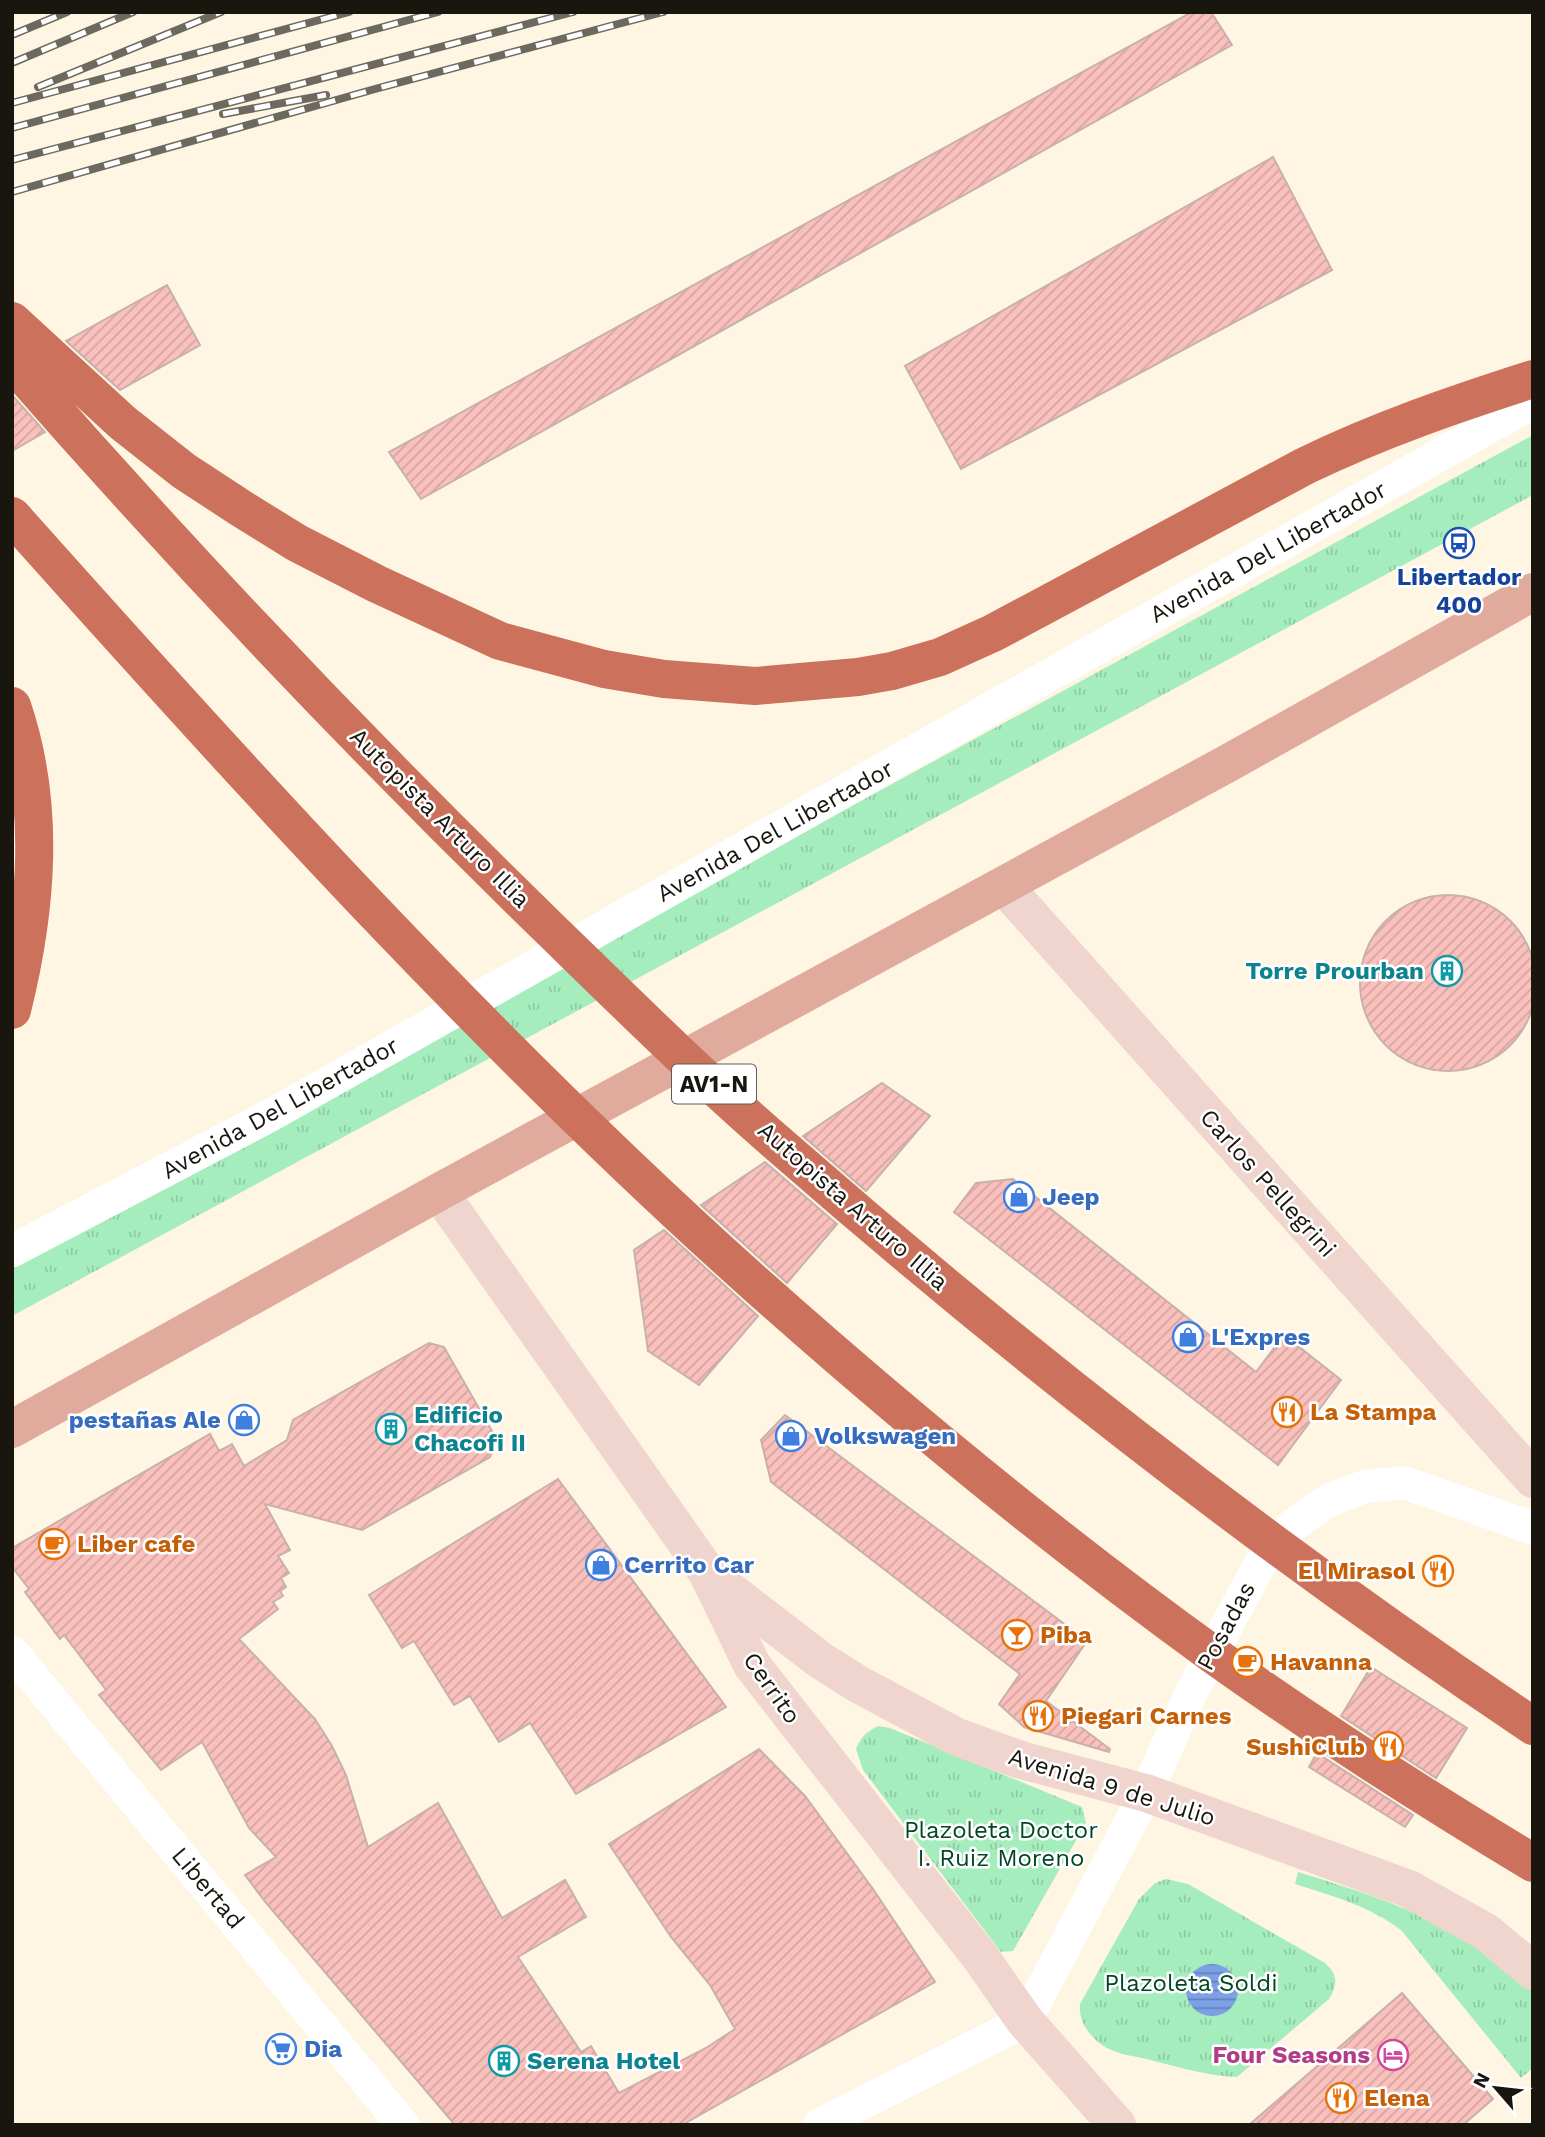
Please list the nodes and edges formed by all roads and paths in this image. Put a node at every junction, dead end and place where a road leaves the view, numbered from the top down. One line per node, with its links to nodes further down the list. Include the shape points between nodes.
1 (12, 321): 3 (highway, via 123,424 184,471 297,543 354,572 500,641 604,669 755,686 858,677 940,657 1353,443)
2 (12, 362): 17 (highway, Autopista Arturo Illia / AV1-N, via 151,518 452,834 781,1146 974,1310 1195,1486)
3 (1533, 379)
4 (1533, 402): 11 (street, Avenida Del Libertador, via 271,1115)
5 (12, 516): 19 (highway, via 339,876 608,1147 759,1287 914,1422 1216,1657 1443,1809)
6 (1533, 592): 8 (main road)
7 (12, 706): 9 (highway, via 29,777 35,829 35,886 26,956)
8 (1004, 886): 10 (main road); 13 (street, Carlos Pellegrini)
9 (12, 1010)
10 (439, 1192): 12 (main road); 15 (street, Cerrito)
11 (12, 1251)
12 (12, 1429)
13 (1533, 1479)
14 (1533, 1528): 18 (street, Posadas, via 1405,1483 1350,1490 1308,1512 1275,1545 1246,1587)
15 (707, 1572): 18 (street, Avenida 9 de Julio, via 820,1660 957,1737 1021,1760); 21 (street, Cerrito, via 752,1665)
16 (12, 1652): 22 (street, Libertad)
17 (1518, 1716)
18 (1146, 1793): 20 (street, Avenida 9 de Julio, via 1409,1889 1486,1932); 21 (street, Posadas)
19 (1533, 1863)
20 (1533, 1971)
21 (1025, 2021): 23 (street); 24 (street, Cerrito)
22 (403, 2125)
23 (819, 2125)
24 (1116, 2125)

